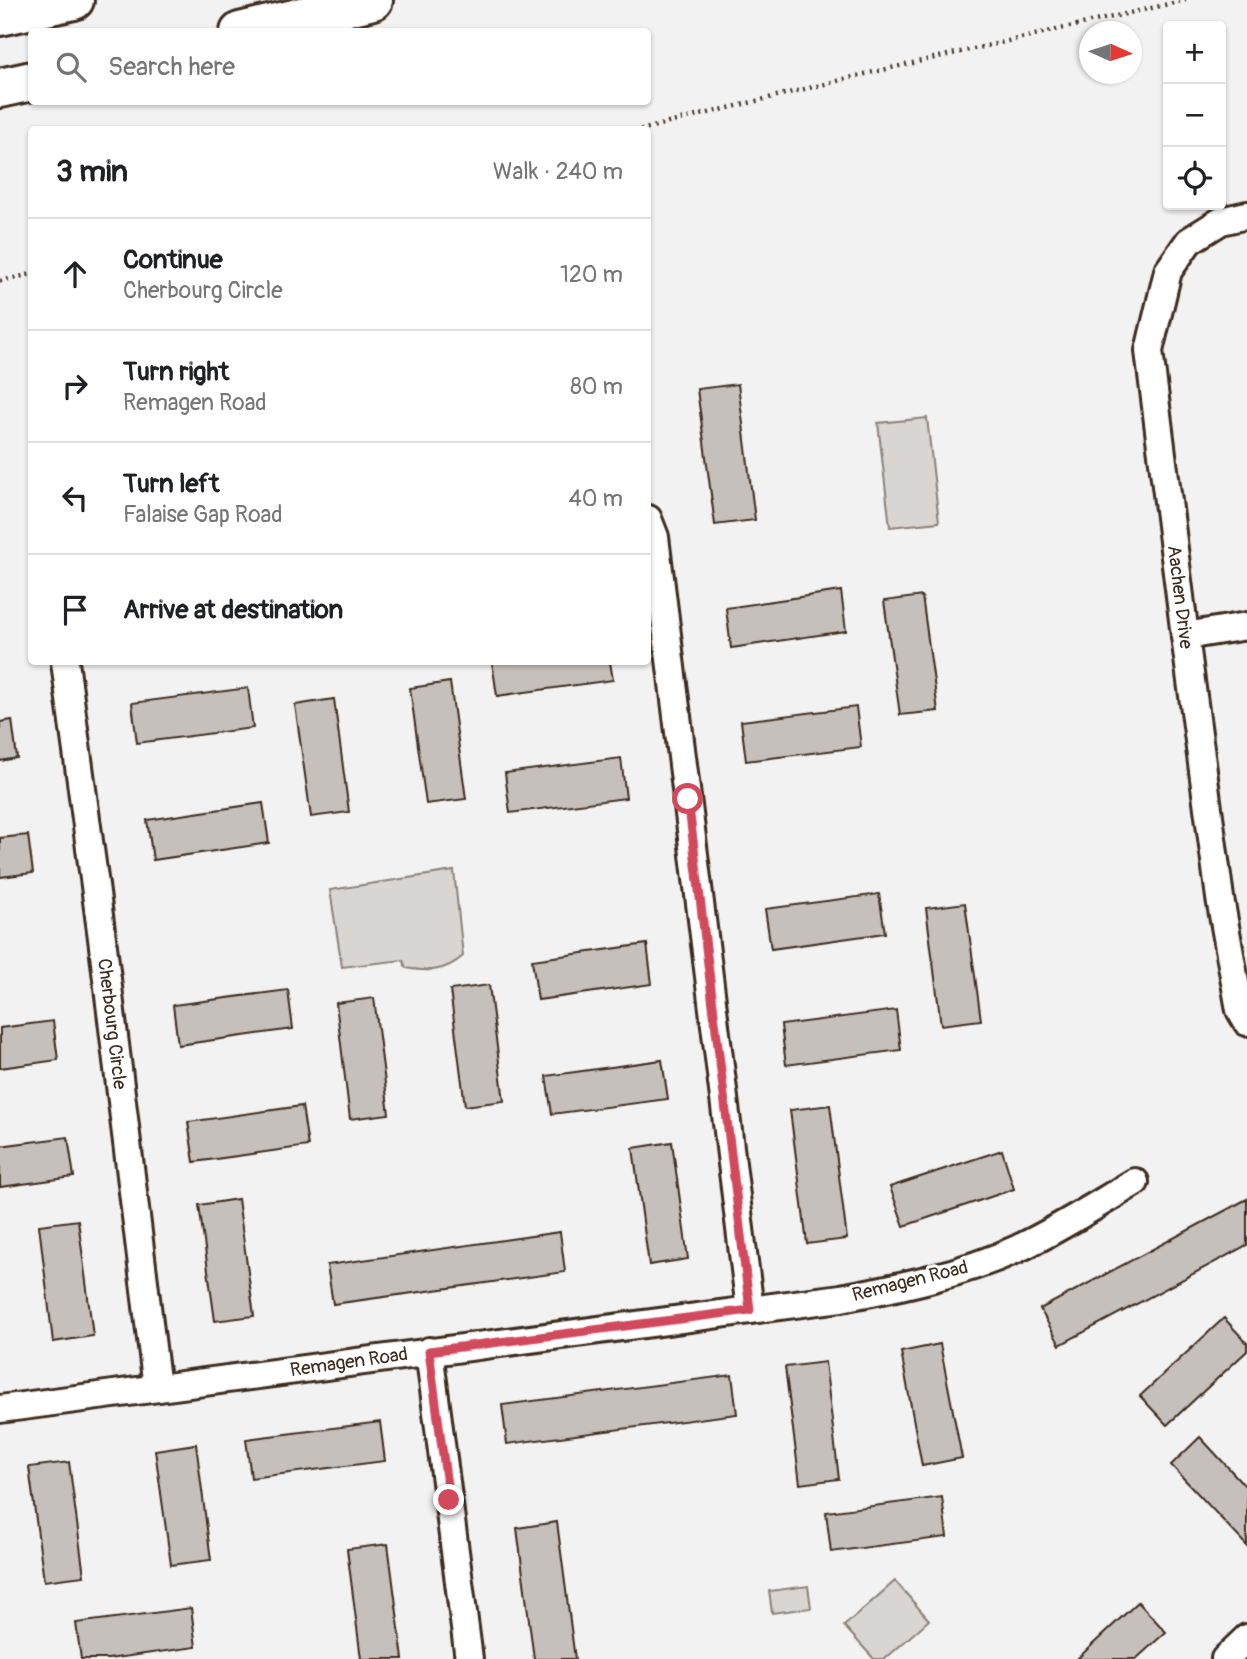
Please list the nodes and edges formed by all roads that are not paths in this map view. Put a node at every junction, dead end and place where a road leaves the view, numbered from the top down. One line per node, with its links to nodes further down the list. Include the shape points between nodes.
1 (74, 0): 3 (highway)
2 (373, 0): 4 (highway)
3 (0, 16)
4 (257, 28)
5 (28, 82): 6 (highway)
6 (0, 88)
7 (1247, 215): 10 (street, Aachen Drive, via 1221,221 1189,241 1168,271 1149,351)
8 (651, 527): 14 (street)
9 (1247, 626): 10 (street)
10 (1185, 636): 12 (street, Aachen Drive, via 1220,898 1240,1010)
11 (65, 665): 16 (street, Cherbourg Circle)
12 (1247, 1022)
13 (1135, 1182): 14 (street, Remagen Road, via 1017,1249 987,1261 892,1288)
14 (750, 1310): 15 (street, Remagen Road)
15 (429, 1351): 16 (street, Remagen Road); 19 (street)
16 (157, 1388): 17 (street, Remagen Road)
17 (0, 1409)
18 (1247, 1638): 20 (street)
19 (470, 1659)
20 (1224, 1659)

